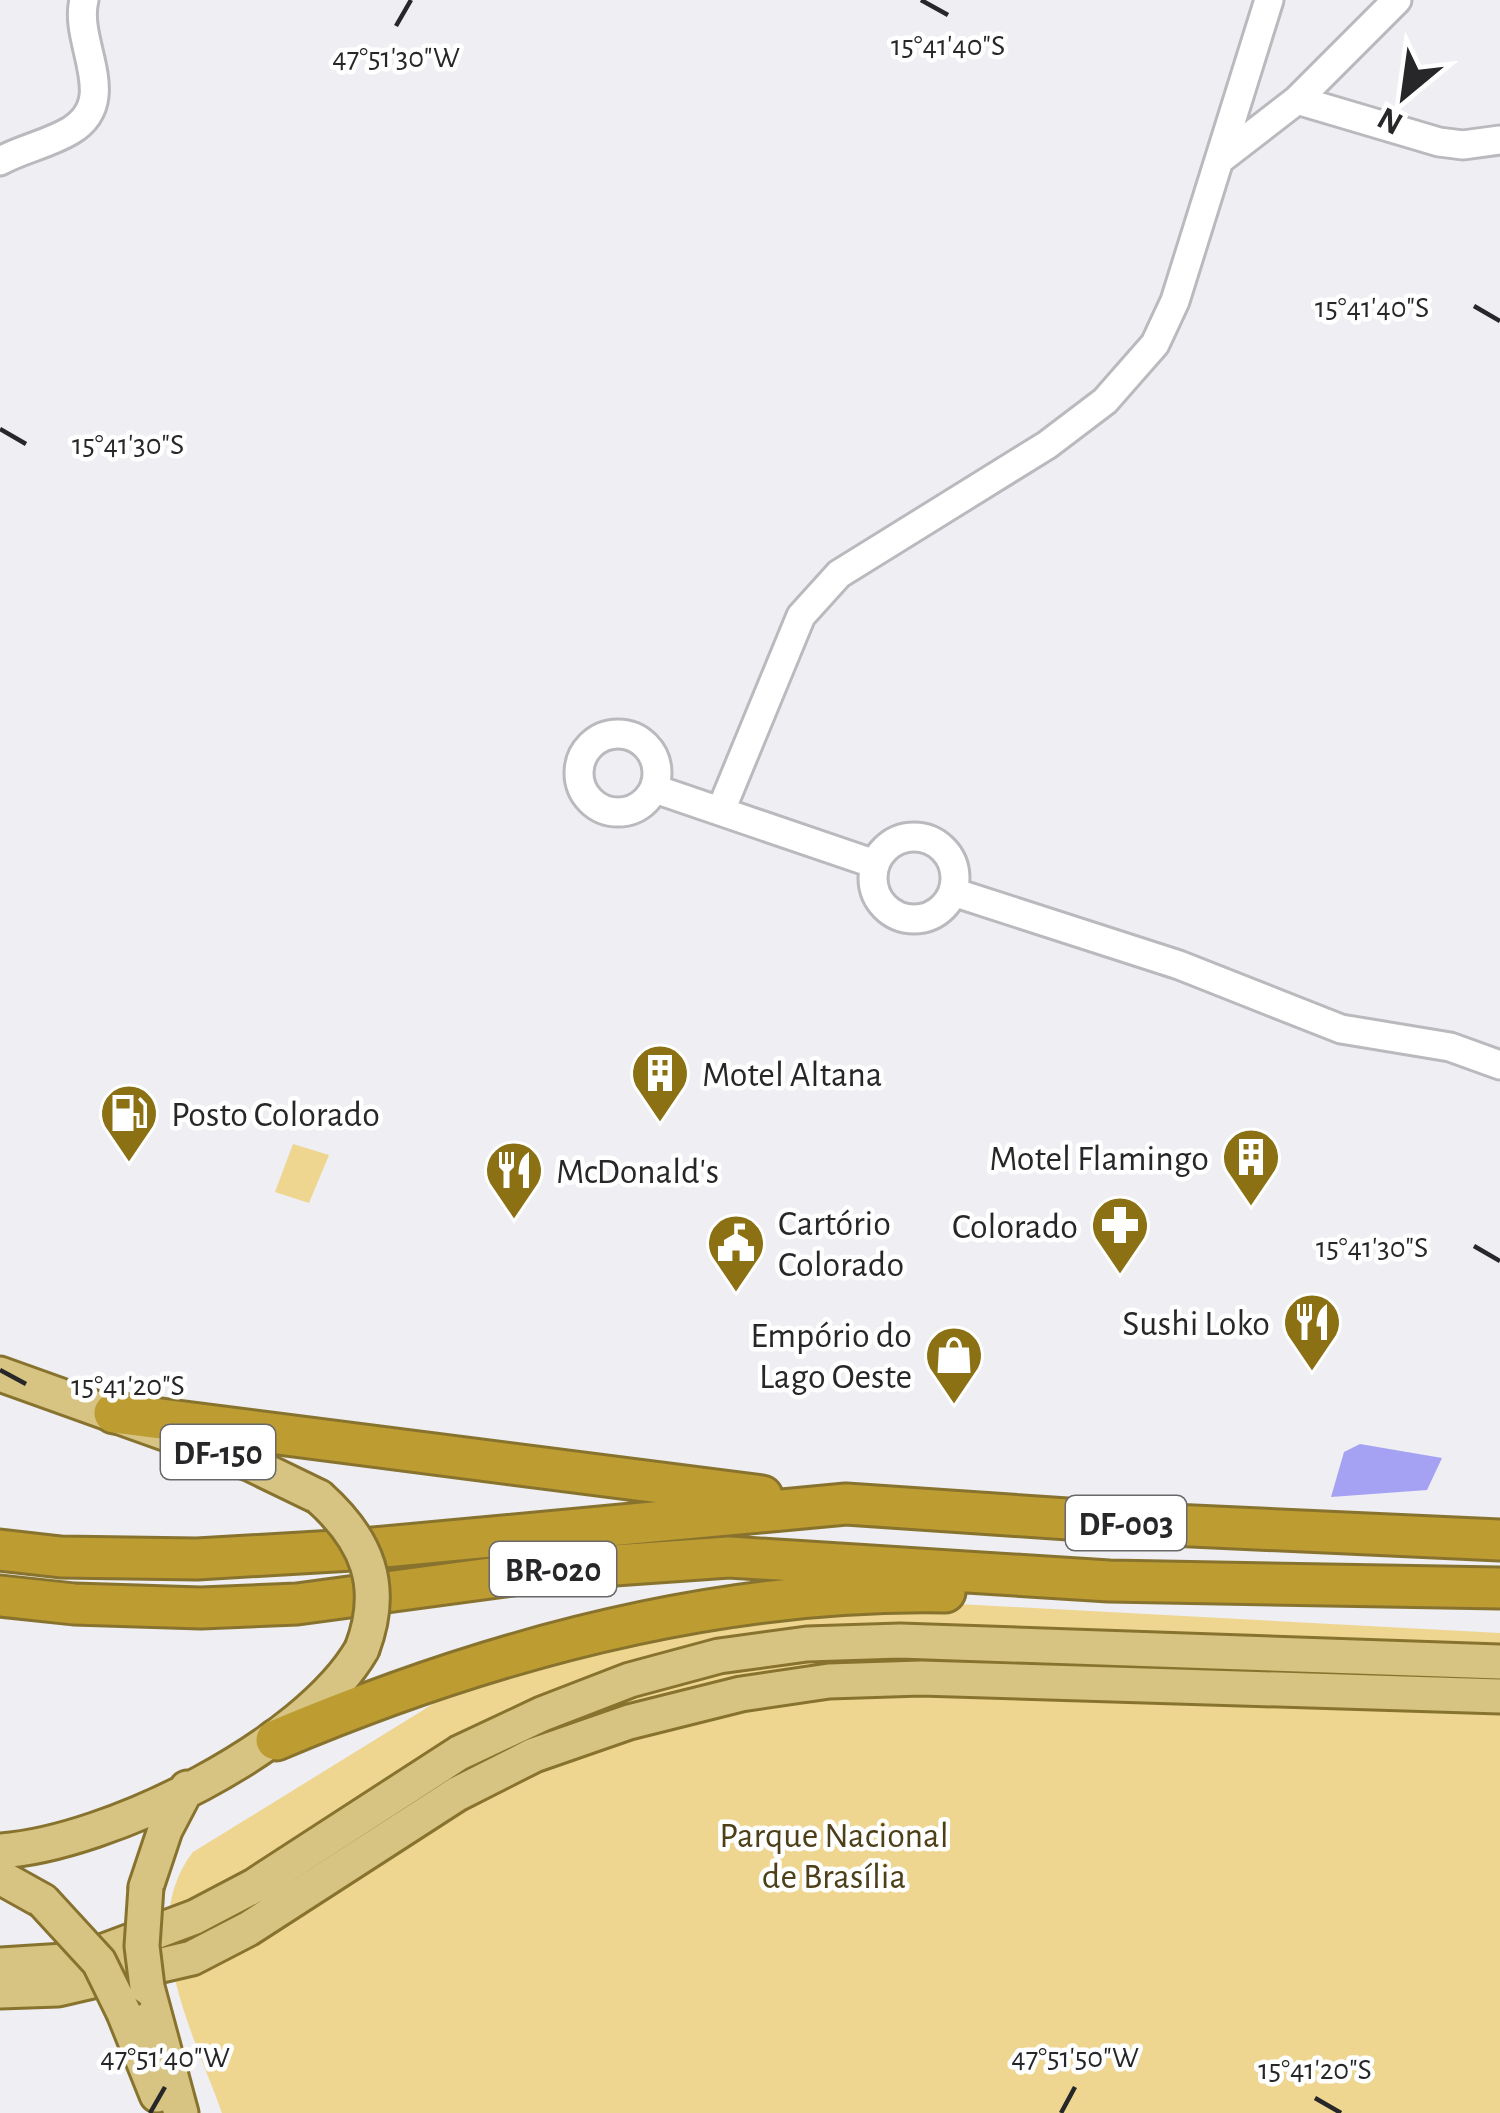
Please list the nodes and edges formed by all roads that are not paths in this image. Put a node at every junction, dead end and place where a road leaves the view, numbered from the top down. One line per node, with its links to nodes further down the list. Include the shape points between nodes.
1 (84, 0): 7 (street, via 96,88 84,119)
2 (1269, 0): 6 (street)
3 (1397, 0): 4 (street)
4 (1297, 100): 5 (street, via 1439,142); 6 (street)
5 (1500, 140)
6 (1222, 158): 9 (street, via 1175,301 1135,372 1047,445 819,592 801,616)
7 (0, 161)
8 (655, 788): 9 (street)
9 (721, 810): 10 (street)
10 (875, 864): 11 (street, via 897,841 928,839 951,860); 11 (street, via 877,896 902,918 933,915)
11 (953, 892): 12 (street, via 1179,965 1341,1029 1450,1047)
12 (1500, 1065)
13 (0, 1374): 14 (main road, DF-150)
14 (114, 1413): 15 (highway); 21 (main road, DF-150, bridge, via 251,1464 355,1535 369,1569 372,1610)
15 (814, 1505): 16 (highway, DF-003); 17 (highway, BR-020, via 197,1559)
16 (1500, 1540)
17 (0, 1550)
18 (1109, 1581): 19 (highway, DF-003); 20 (highway, BR-020, via 729,1557 557,1569 297,1604 179,1608); 24 (highway, via 992,1593 817,1595 691,1613 454,1672)
19 (1500, 1588)
20 (0, 1596)
21 (356, 1650): 24 (main road, via 337,1685); 26 (main road, via 323,1686 262,1730 128,1804 51,1834)
22 (1500, 1662): 29 (main road, via 900,1641 719,1656 630,1679 459,1753 195,1917 80,1960)
23 (1500, 1696): 30 (main road, via 921,1678 741,1694 534,1755 192,1958 58,1989)
24 (276, 1740): 25 (main road)
25 (187, 1788): 27 (main road, via 103,1830); 31 (main road, bridge, via 146,1887)
26 (0, 1840)
27 (0, 1851)
28 (0, 1877): 31 (main road, bridge, via 43,1901)
29 (0, 1965)
30 (0, 1990)
31 (140, 2015): 32 (main road); 33 (main road)
32 (164, 2113)
33 (181, 2113)

